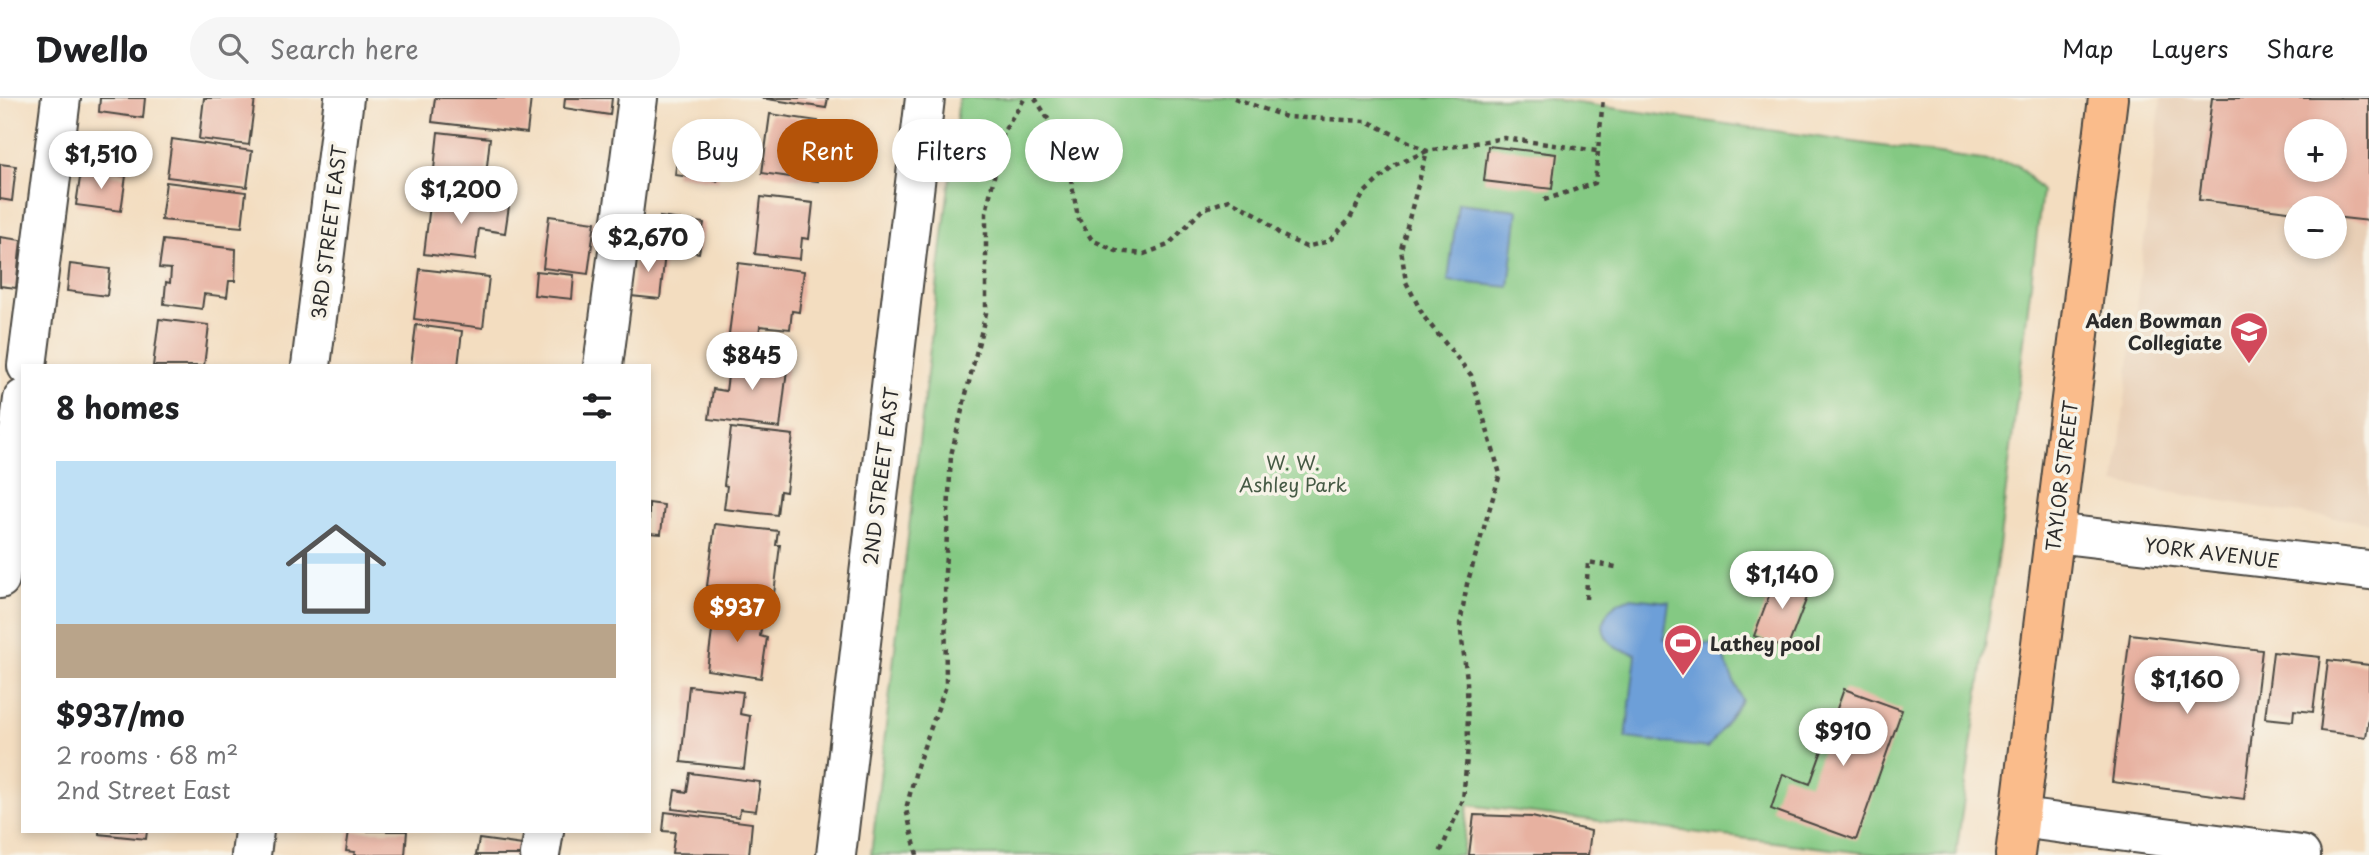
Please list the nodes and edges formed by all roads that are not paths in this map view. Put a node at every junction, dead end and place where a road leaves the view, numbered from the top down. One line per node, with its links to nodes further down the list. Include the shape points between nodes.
1 (61, 98): 6 (street)
2 (344, 98): 7 (street, 3RD STREET EAST)
3 (638, 98): 8 (street)
4 (925, 98): 18 (street, 2ND STREET EAST)
5 (2101, 99): 10 (main road, TAYLOR STREET)
6 (27, 364)
7 (311, 364)
8 (603, 364)
9 (21, 415): 12 (street)
10 (2054, 533): 11 (street, YORK AVENUE); 13 (main road, TAYLOR STREET)
11 (2369, 570)
12 (0, 579)
13 (2020, 818): 19 (main road, TAYLOR STREET); 20 (street)
14 (254, 833): 16 (street)
15 (544, 833): 17 (street)
16 (251, 855)
17 (540, 855)
18 (835, 855)
19 (2015, 855)
20 (2301, 855)

